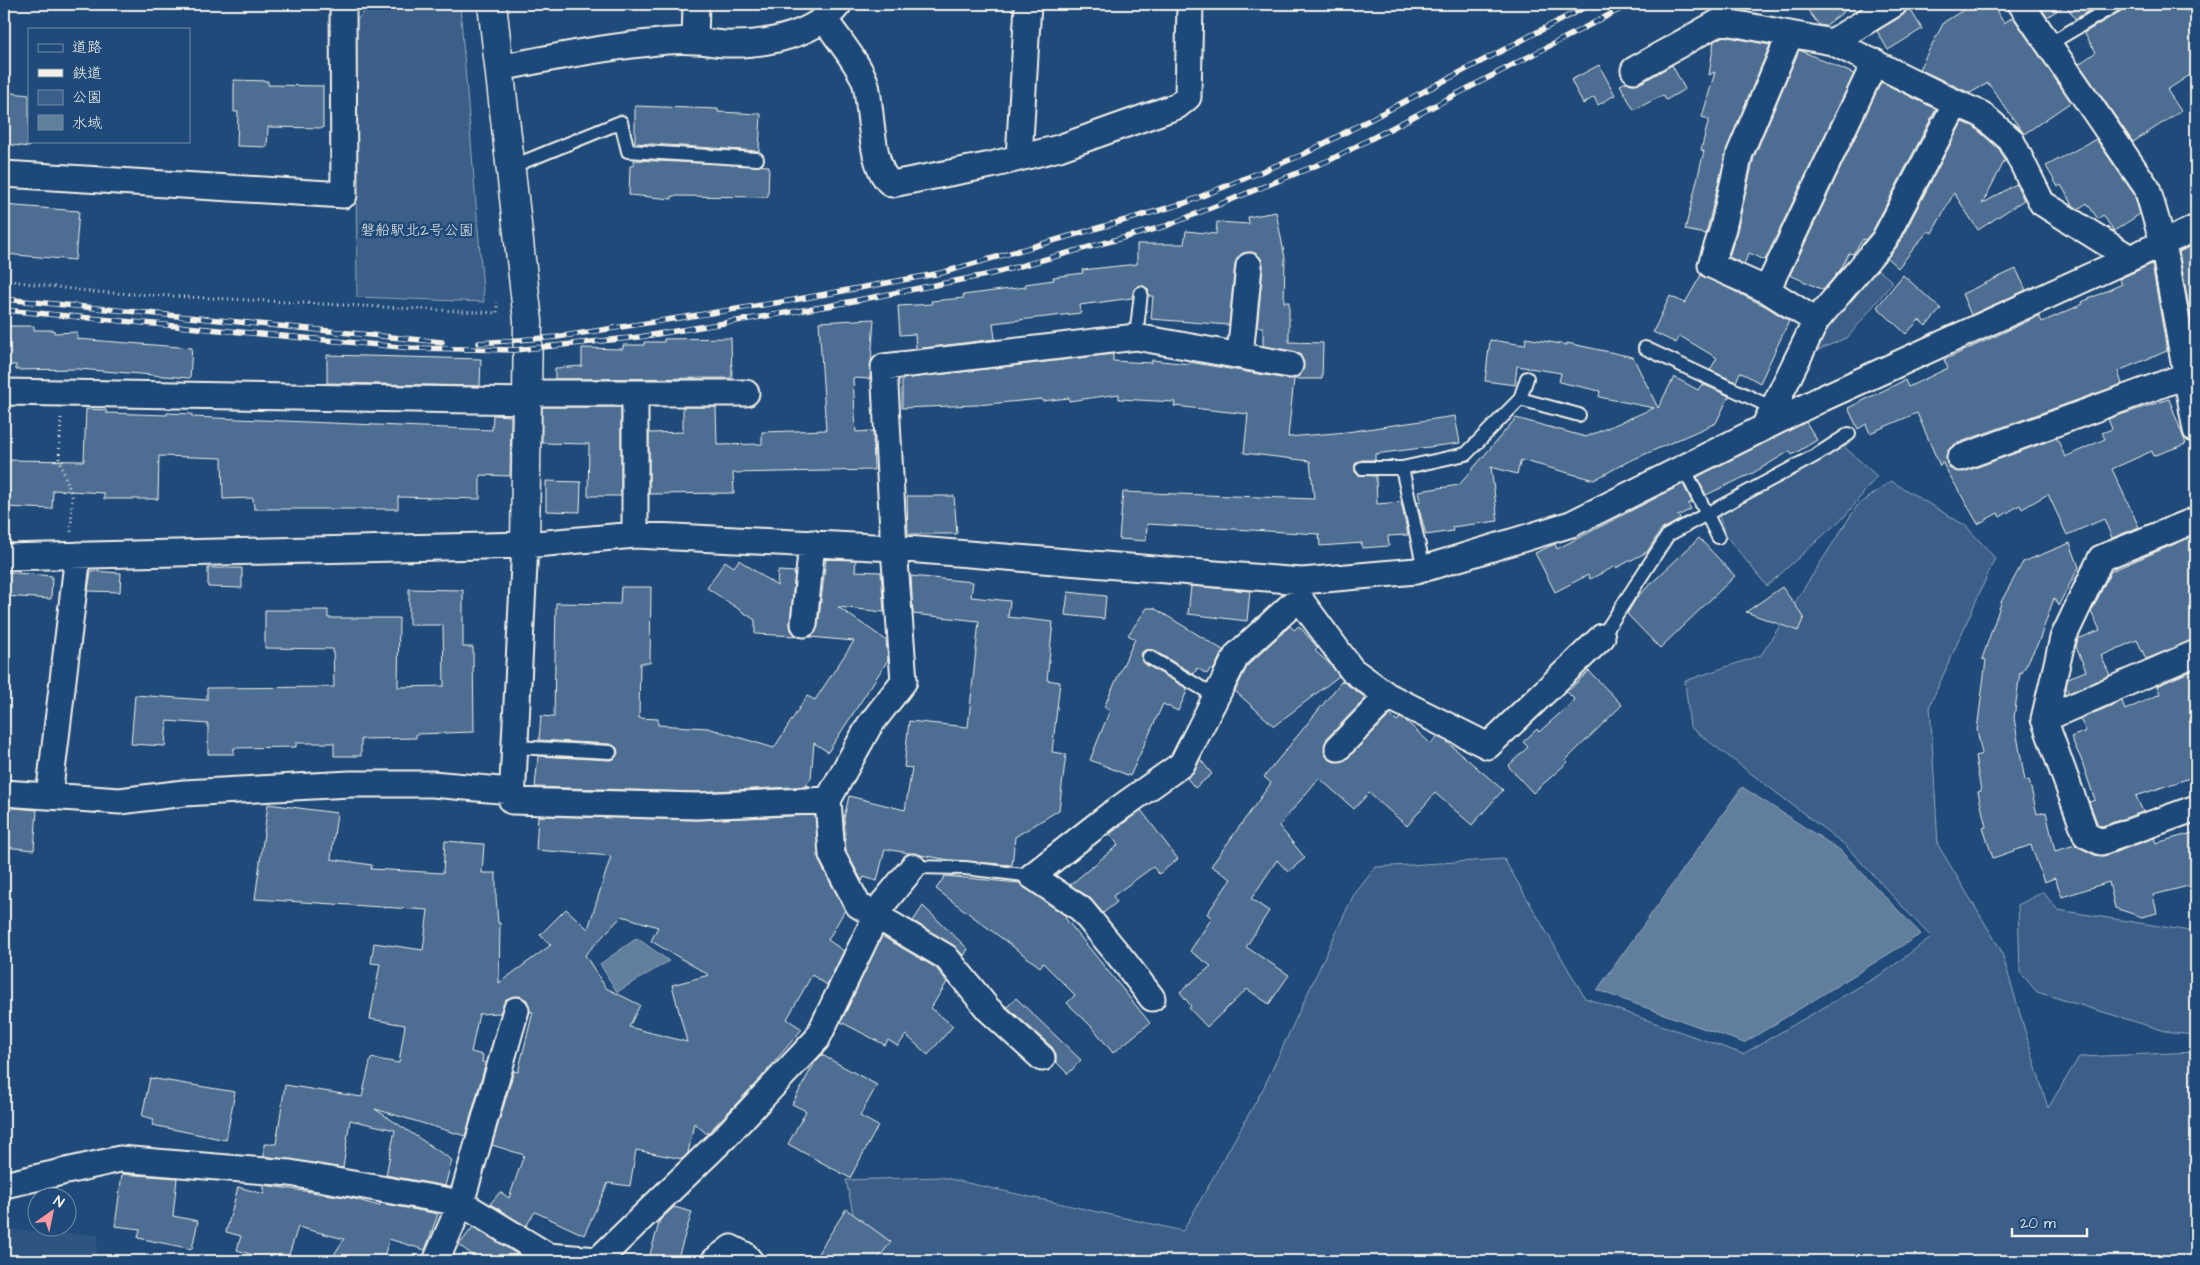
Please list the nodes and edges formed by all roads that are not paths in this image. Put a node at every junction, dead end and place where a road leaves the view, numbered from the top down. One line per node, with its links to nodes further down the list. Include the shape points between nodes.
1 (343, 4): 21 (street, via 344,195)
2 (492, 4): 15 (street)
3 (696, 4): 11 (street)
4 (1028, 4): 18 (street)
5 (1190, 4): 18 (street, via 1188,97 1168,110 1059,148)
6 (1894, 4): 12 (street)
7 (2022, 4): 13 (street)
8 (2117, 4): 13 (lane)
9 (832, 12): 11 (street, via 798,33 766,40 733,44); 18 (street, via 866,84 878,164 885,179 892,184)
10 (1790, 35): 12 (street); 16 (street, via 1721,21); 26 (street, via 1740,153 1711,265)
11 (694, 41): 15 (street, via 585,50)
12 (1832, 42): 14 (street)
13 (2048, 44): 23 (street, via 2147,188)
14 (1875, 62): 17 (street); 26 (street)
15 (500, 68): 20 (street)
16 (1634, 70)
17 (1956, 103): 24 (street, via 1981,114 2011,140 2042,202); 28 (street, via 1884,240)
18 (1019, 158)
19 (757, 159): 20 (lane, via 628,151 622,122)
20 (511, 167): 38 (street, via 528,321)
21 (4, 174)
22 (2196, 228): 23 (street)
23 (2163, 243): 24 (street); 33 (street)
24 (2130, 258): 41 (street, via 1829,395)
25 (1249, 266): 31 (street)
26 (1767, 290): 28 (street)
27 (1141, 293): 29 (lane)
28 (1816, 321): 41 (street)
29 (1136, 337): 31 (street); 54 (street, via 884,368)
30 (1645, 348): 41 (lane)
31 (1240, 355): 32 (street)
32 (1290, 365)
33 (2192, 374): 42 (street); 44 (street)
34 (1527, 378): 39 (lane)
35 (4, 392): 38 (street)
36 (634, 393): 37 (street); 38 (street); 50 (street)
37 (746, 393)
38 (527, 397): 53 (street)
39 (1520, 399): 40 (lane); 46 (lane, via 1466,454)
40 (1580, 415)
41 (1769, 418): 47 (street)
42 (2196, 430)
43 (1849, 434): 48 (lane)
44 (1960, 458)
45 (1362, 468): 46 (lane)
46 (1402, 468): 57 (lane)
47 (1684, 468): 48 (lane); 57 (street, via 1571,524)
48 (1708, 514): 51 (lane); 60 (lane, via 1668,535)
49 (2196, 520): 65 (street, via 2101,558 2063,638)
50 (635, 535): 52 (street); 53 (street)
51 (1718, 537)
52 (812, 543): 54 (street); 59 (street)
53 (525, 545): 55 (street); 66 (street)
54 (894, 548): 58 (street); 72 (street, via 904,681 869,726)
55 (75, 556): 56 (street); 71 (street)
56 (4, 558)
57 (1424, 569): 58 (street)
58 (1301, 590): 63 (street, via 1237,655); 64 (street, via 1352,670)
59 (804, 624)
60 (1602, 637): 64 (street, via 1488,746)
61 (2196, 653): 65 (street)
62 (1150, 657): 63 (lane)
63 (1215, 696): 75 (street, via 1182,764)
64 (1388, 696): 67 (street)
65 (2044, 719): 73 (street, via 2086,836 2101,842)
66 (515, 747): 68 (lane); 69 (street)
67 (1338, 748)
68 (610, 752)
69 (512, 791): 71 (street, via 432,784 359,784 184,793 120,801); 72 (street, via 512,801 541,802 697,806)
70 (4, 793): 71 (street)
71 (49, 796)
72 (828, 800): 76 (street, via 832,855 858,905)
73 (2196, 808)
74 (913, 867): 75 (lane, via 965,868); 76 (street)
75 (1032, 876): 77 (street, via 1081,909)
76 (876, 915): 79 (street, via 946,957 988,1009); 82 (street, via 817,1039 723,1140 598,1260)
77 (1152, 998)
78 (516, 1010): 81 (street)
79 (1042, 1058)
80 (4, 1185): 81 (street, via 120,1160 290,1173)
81 (461, 1203): 82 (street, via 548,1256); 83 (street)
82 (578, 1260)
83 (436, 1261)
84 (714, 1261): 85 (street, via 731,1248)
85 (750, 1261)

